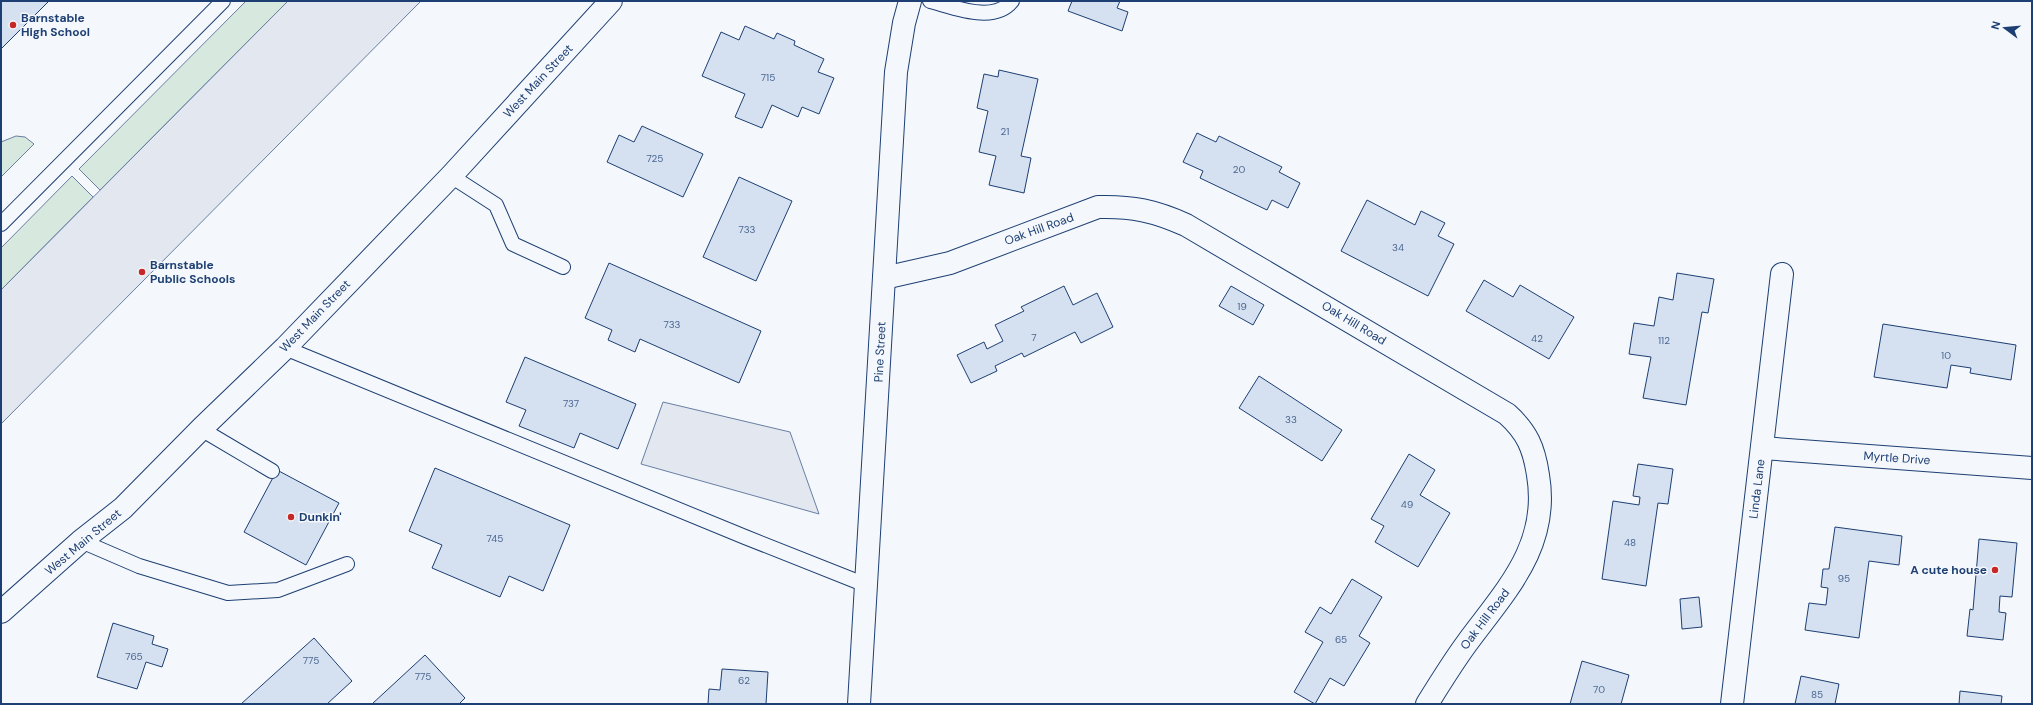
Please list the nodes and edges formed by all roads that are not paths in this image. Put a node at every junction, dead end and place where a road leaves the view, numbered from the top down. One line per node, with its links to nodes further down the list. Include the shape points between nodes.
1 (222, 1): 7 (lane)
2 (611, 1): 6 (street, West Main Street)
3 (910, 1): 10 (street, Pine Street, via 896,72)
4 (930, 1): 5 (lane, via 994,13 1006,8)
5 (1012, 1)
6 (451, 176): 8 (lane, via 496,205 513,244); 11 (street, West Main Street)
7 (1, 224)
8 (563, 267)
9 (1782, 274): 13 (street, Linda Lane)
10 (884, 278): 18 (street, Pine Street); 21 (street, Oak Hill Road, via 950,263 1098,207 1125,206 1186,225 1507,414 1521,426 1536,462 1540,486 1538,527 1518,574 1467,643)
11 (285, 348): 12 (street, West Main Street); 18 (lane, via 744,538)
12 (201, 429): 15 (lane); 16 (street, West Main Street, via 123,508)
13 (1762, 448): 14 (street, Myrtle Drive); 22 (street, Linda Lane)
14 (2032, 468)
15 (272, 470)
16 (81, 541): 17 (lane, via 139,566 228,593 278,590); 19 (street, West Main Street)
17 (347, 564)
18 (866, 585): 20 (street, Pine Street)
19 (1, 612)
20 (859, 704)
21 (1427, 704)
22 (1732, 704)

